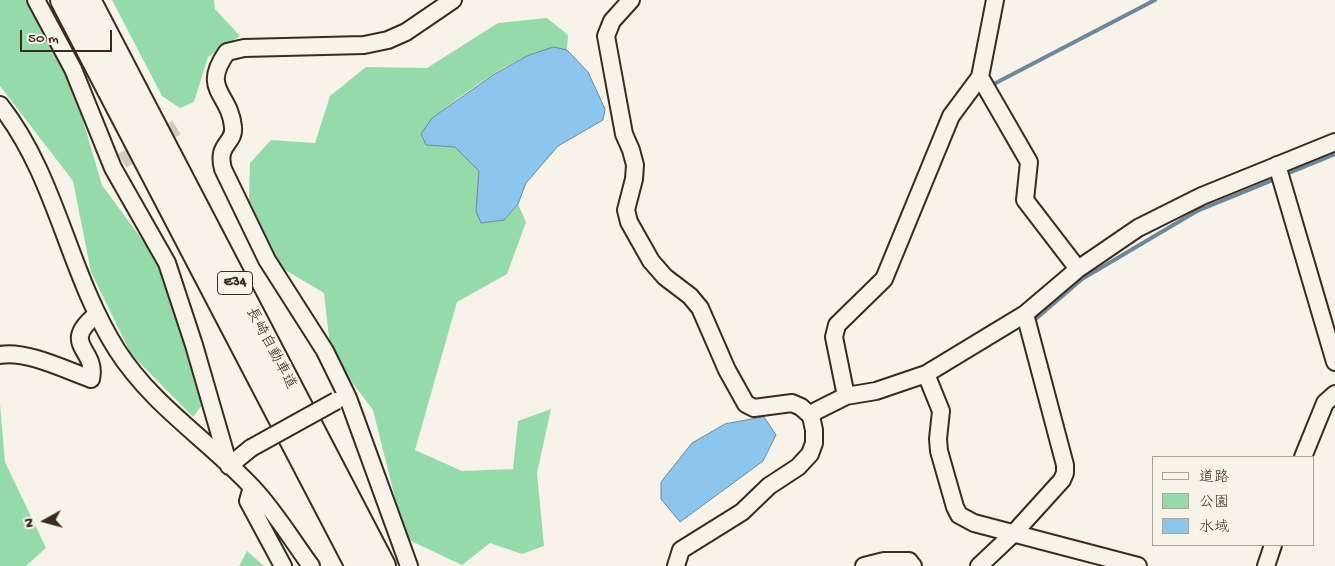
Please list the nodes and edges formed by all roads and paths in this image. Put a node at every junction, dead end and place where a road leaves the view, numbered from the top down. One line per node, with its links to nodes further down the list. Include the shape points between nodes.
1 (36, 0): 22 (street, via 167,263)
2 (63, 0): 29 (highway, 長崎自動車道 / E34)
3 (88, 0): 30 (highway, 長崎自動車道 / E34)
4 (453, 0): 19 (street, via 406,32 388,40 364,45 244,48 227,52 215,74 216,86 234,129 222,149 223,169 267,260 325,351)
5 (631, 0): 20 (street, via 612,20 606,36 624,134 635,165 626,210 629,222 651,261 700,308 746,404 754,408 792,403)
6 (994, 0): 7 (street)
7 (980, 77): 11 (street, via 1028,162 1025,200); 18 (street, via 951,116 884,279 837,325 834,337)
8 (0, 105): 13 (street, via 21,132 38,166)
9 (1335, 142): 10 (street)
10 (1277, 165): 11 (street, via 1202,196 1138,228); 15 (street)
11 (1078, 268): 12 (street)
12 (1025, 314): 16 (street); 24 (street, via 1065,473)
13 (96, 316): 14 (street, via 84,325 80,334 80,344 93,369 91,379 26,356); 22 (street, via 118,352 150,393)
14 (0, 355)
15 (1335, 362)
16 (926, 374): 18 (street, via 876,391); 24 (street, via 941,411 939,451 959,515 974,523)
17 (1335, 394): 21 (street, via 1325,403)
18 (846, 396): 20 (street)
19 (342, 400): 22 (street, bridge, via 251,448); 26 (street)
20 (811, 416): 32 (street, via 814,443 810,454 742,512 681,550)
21 (1303, 456)
22 (229, 466): 23 (street)
23 (252, 487): 27 (street, via 248,501); 28 (street)
24 (1014, 533): 35 (street); 36 (street)
25 (1273, 546): 37 (street)
26 (407, 560): 31 (street)
27 (283, 566)
28 (311, 566)
29 (358, 566)
30 (383, 566)
31 (422, 566)
32 (676, 566)
33 (864, 566): 34 (street, via 884,561 909,561)
34 (913, 566)
35 (979, 566)
36 (1138, 566)
37 (1266, 566)

